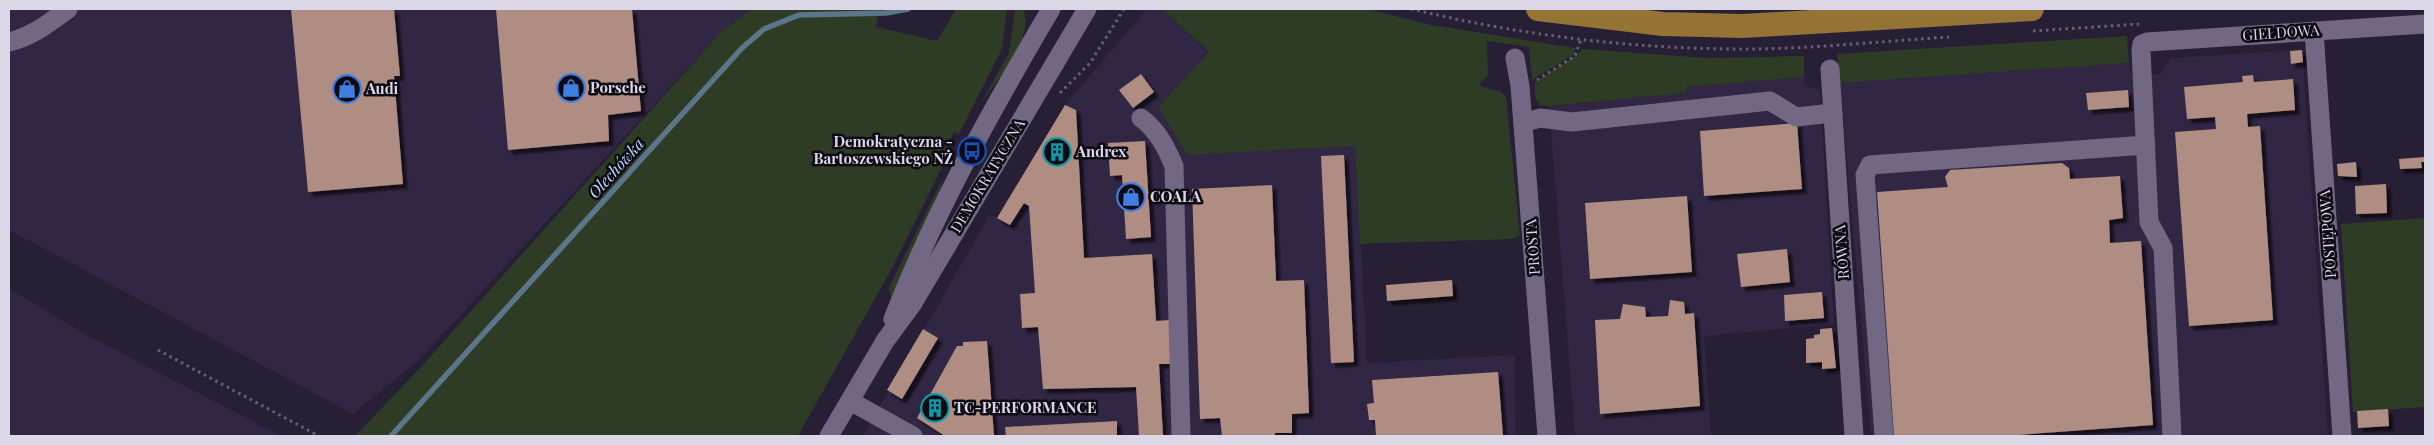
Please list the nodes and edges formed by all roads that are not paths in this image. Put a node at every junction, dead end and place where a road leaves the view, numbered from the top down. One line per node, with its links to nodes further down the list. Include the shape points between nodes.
1 (68, 9): 8 (street, via 42,29)
2 (1050, 9): 15 (street, DEMOKRATYCZNA, via 940,212)
3 (1088, 9): 15 (street, DEMOKRATYCZNA, via 913,303)
4 (1538, 9): 5 (main road, via 1663,24 1743,26)
5 (2032, 9)
6 (2425, 24): 7 (street, GIEŁDOWA)
7 (2314, 31): 14 (street, GIEŁDOWA, via 2142,44); 24 (street, POSTĘPOWA)
8 (9, 42)
9 (1514, 58): 13 (street, PROSTA)
10 (1830, 68): 11 (street, RÓWNA)
11 (1833, 113): 13 (street, via 1796,117 1770,101 1572,122 1540,118); 21 (street, RÓWNA)
12 (1141, 118): 19 (street, via 1163,142 1174,166)
13 (1523, 122): 20 (street, PROSTA)
14 (2146, 145): 22 (street, via 1870,165 1865,175); 23 (street, via 2149,222 2163,248)
15 (885, 341): 16 (street, DEMOKRATYCZNA)
16 (850, 402): 17 (street, DEMOKRATYCZNA); 18 (street)
17 (829, 436)
18 (914, 436)
19 (1181, 436)
20 (1547, 436)
21 (1854, 436)
22 (1884, 436)
23 (2172, 436)
24 (2342, 436)

